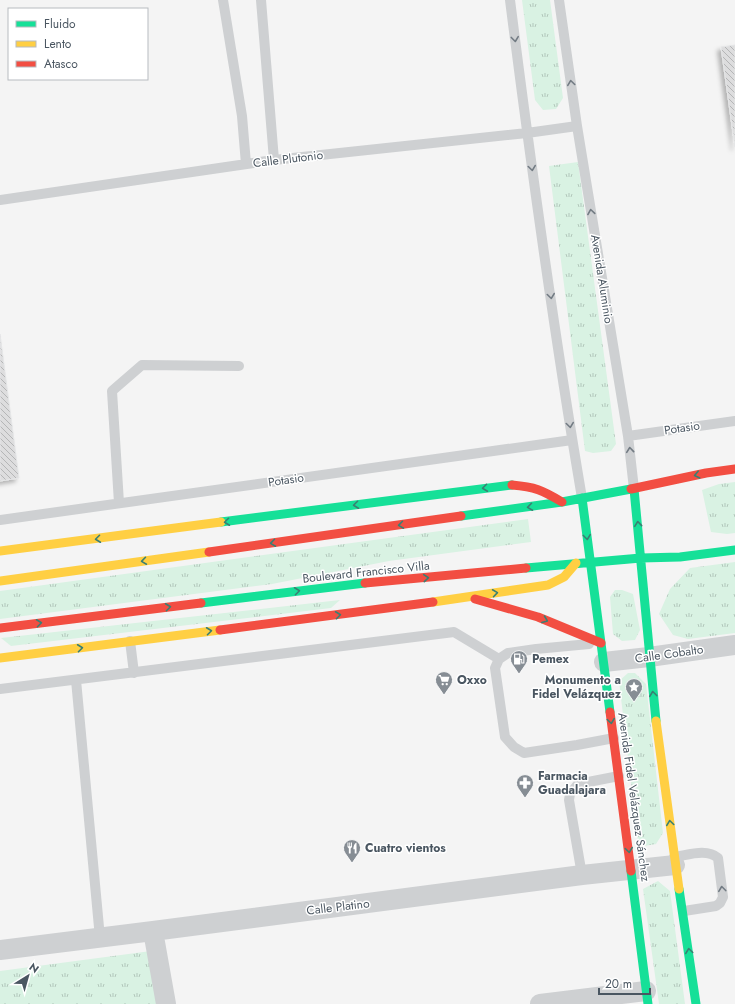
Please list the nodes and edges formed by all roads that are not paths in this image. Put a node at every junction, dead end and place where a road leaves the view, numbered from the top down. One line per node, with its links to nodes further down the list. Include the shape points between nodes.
1 (223, 0): 8 (lane, via 242,116)
2 (261, 0): 7 (lane)
3 (510, 0): 6 (lane, one-way to 6)
4 (559, 0): 5 (lane, Avenida Aluminio, one-way to 4)
5 (577, 126): 6 (lane, Calle Plutonio); 12 (lane, Avenida Aluminio, one-way to 5)
6 (527, 133): 7 (lane, Calle Plutonio); 13 (lane, one-way to 13)
7 (274, 160): 8 (lane, Calle Plutonio)
8 (246, 164): 9 (lane, Calle Plutonio)
9 (0, 200)
10 (239, 366): 18 (lane, via 142,365 112,391)
11 (735, 421): 12 (lane, Potasio)
12 (628, 436): 15 (lane, Avenida Aluminio, one-way to 12)
13 (572, 440): 16 (lane); 18 (lane, Potasio)
14 (735, 469): 15 (main road, one-way to 15, via 706,472)
15 (634, 489): 16 (main road); 22 (main road, Avenida Aluminio, one-way to 15)
16 (582, 498): 17 (main road); 23 (main road, Avenida Fidel Velázquez Sánchez, one-way to 23)
17 (562, 502): 21 (main road, one-way to 21, via 543,491 508,485); 25 (main road, one-way to 25)
18 (119, 503): 19 (lane, Potasio)
19 (0, 520)
20 (735, 550): 22 (main road, Boulevard Francisco Villa, via 680,557)
21 (0, 552)
22 (641, 558): 23 (main road, Boulevard Francisco Villa); 32 (main road)
23 (590, 562): 24 (main road, Boulevard Francisco Villa); 30 (main road, Avenida Fidel Velázquez Sánchez)
24 (576, 563): 26 (main road, one-way to 24, via 558,582); 27 (main road, Boulevard Francisco Villa, one-way to 24, via 295,591)
25 (0, 581)
26 (468, 597): 28 (main road, one-way to 26); 30 (main road, one-way to 30, via 538,617)
27 (0, 628)
28 (130, 641): 31 (main road, one-way to 28); 34 (lane)
29 (735, 645): 32 (street, Calle Cobalto)
30 (602, 652): 32 (street, Calle Cobalto); 33 (lane, via 536,648 508,653); 37 (main road, Avenida Fidel Velázquez Sánchez, one-way to 37)
31 (0, 658)
32 (649, 658): 39 (main road, one-way to 32)
33 (499, 659): 34 (lane, via 454,632); 37 (lane, via 495,668 505,737 514,747 524,753)
34 (134, 673): 35 (lane)
35 (76, 680): 36 (lane); 44 (lane)
36 (0, 689)
37 (614, 738): 38 (main road, Avenida Fidel Velázquez Sánchez)
38 (619, 776): 40 (main road, Avenida Fidel Velázquez Sánchez, one-way to 40); 41 (lane, via 578,784 570,794)
39 (675, 861): 40 (street, Calle Platino); 42 (main road); 42 (lane, one-way to 39, via 716,906 720,903 723,898 718,858 708,852)
40 (631, 870): 41 (street, Calle Platino); 46 (main road, Avenida Fidel Velázquez Sánchez)
41 (582, 875): 43 (street, Calle Platino)
42 (684, 911): 49 (main road, one-way to 42)
43 (153, 931): 44 (street, Calle Platino); 47 (street)
44 (100, 938): 45 (street, Calle Platino)
45 (0, 950)
46 (647, 997): 48 (street)
47 (166, 1004)
48 (540, 1004)
49 (696, 1004)

